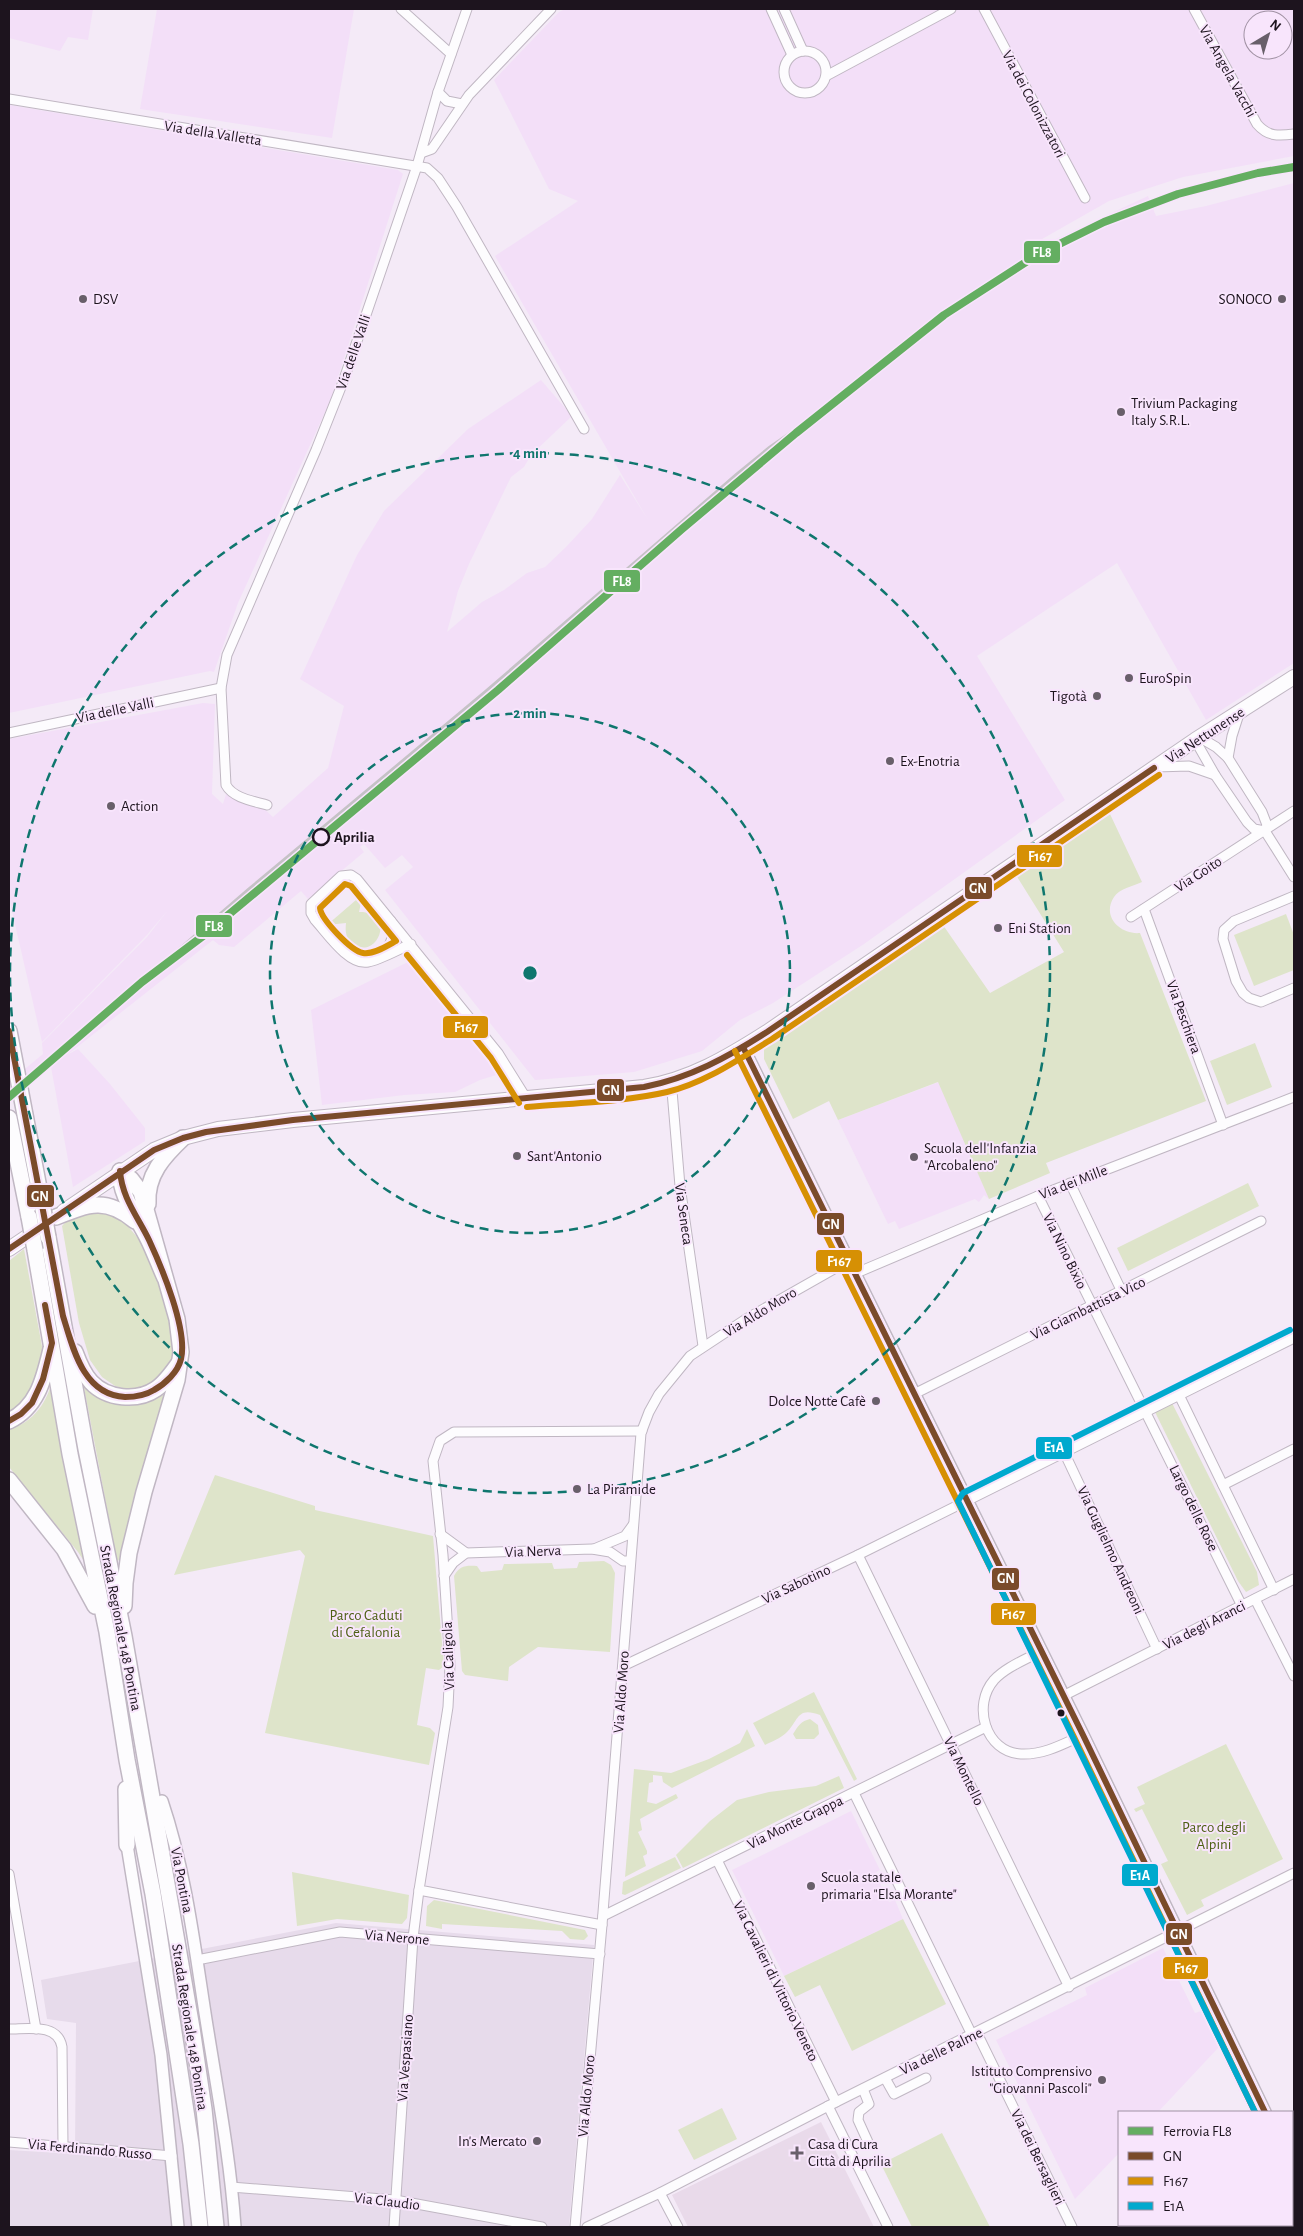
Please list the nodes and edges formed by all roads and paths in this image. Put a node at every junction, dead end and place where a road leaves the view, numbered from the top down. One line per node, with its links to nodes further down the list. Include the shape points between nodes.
1 (401, 9): 10 (street)
2 (467, 9): 10 (street, Via delle Valli)
3 (551, 9): 15 (street)
4 (770, 9): 11 (street)
5 (784, 9): 9 (street)
6 (951, 9): 12 (street)
7 (984, 9): 19 (street, Via dei Colonizzatori)
8 (1194, 9): 16 (street, Via Angela Vacchi, via 1257,124 1271,135)
9 (803, 51): 11 (street); 12 (street, via 810,51 821,58 825,63)
10 (451, 54): 13 (street, Via delle Valli)
11 (792, 55): 12 (street, via 784,75 798,91 812,92 819,88)
12 (826, 76)
13 (438, 92): 15 (street, via 447,101); 17 (street, Via delle Valli)
14 (9, 99): 18 (street, Via della Valletta)
15 (462, 104): 17 (street, via 432,148)
16 (1294, 134)
17 (421, 153): 18 (street, Via delle Valli)
18 (417, 166): 20 (street, via 427,168 445,187); 22 (street, Via delle Valli, via 340,391 234,636)
19 (1085, 198)
20 (584, 429)
21 (1294, 677): 23 (main road, Via Nettunense)
22 (221, 688): 24 (street, Via delle Valli); 29 (street, Via delle Valli, via 226,785 237,796)
23 (1239, 714): 25 (main road, Via Nettunense); 26 (street)
24 (9, 733)
25 (1197, 739): 26 (street, via 1216,747); 27 (main road, Via Nettunense); 28 (street)
26 (1228, 758): 31 (street, via 1262,812 1267,825)
27 (1154, 768): 28 (street, via 1189,766); 41 (main road, Via Nettunense)
28 (1214, 775): 31 (street, via 1251,826)
29 (267, 805)
30 (1294, 811): 31 (street, Via Goito)
31 (1265, 831): 32 (street); 34 (street, Via Goito)
32 (1294, 877)
33 (1294, 896): 39 (street, via 1234,921 1226,927 1223,936 1236,982 1246,996 1264,1001)
34 (1144, 909): 35 (street, Via Goito); 46 (street, Via Peschiera)
35 (1131, 917)
36 (390, 918): 37 (street); 38 (street, via 393,937); 38 (street, via 351,875 338,878 311,904 315,920 348,956 357,962)
37 (411, 944): 38 (street); 44 (street, via 498,1053)
38 (381, 957)
39 (1294, 988)
40 (9, 1031): 51 (highway, Strada Regionale 148 Pontina, via 25,1117)
41 (743, 1047): 42 (main road, Via Nettunense, via 718,1062); 55 (street)
42 (666, 1083): 44 (main road, Via Nettunense); 63 (street, Via Seneca, via 672,1091 680,1186)
43 (1294, 1097): 46 (street, Via dei Mille)
44 (526, 1098): 47 (main road, Via Nettunense, via 283,1121 224,1128)
45 (9, 1121): 62 (highway, Strada Regionale 148 Pontina, bridge)
46 (1223, 1124): 49 (street, Via dei Mille)
47 (184, 1138): 48 (main road, Via Nettunense, via 154,1150); 52 (highway, via 166,1154 151,1177 147,1190)
48 (120, 1171): 51 (main road, Via Nettunense); 52 (highway, via 138,1186); 57 (highway, via 124,1196)
49 (1070, 1183): 50 (street, Via dei Mille); 58 (street)
50 (1038, 1196): 56 (street, Via dei Mille); 59 (street, Via Nino Bixio)
51 (50, 1213): 54 (main road, Via Nettunense); 57 (highway, via 95,1204 122,1210 137,1223); 60 (highway, Strada Regionale 148 Pontina, bridge, via 48,1237)
52 (149, 1218): 57 (highway)
53 (1261, 1222): 58 (street, Via Giambattista Vico)
54 (9, 1249)
55 (848, 1261): 56 (street); 63 (street, Via Aldo Moro)
56 (854, 1274): 65 (street)
57 (165, 1278): 64 (highway, via 179,1328)
58 (1122, 1292): 59 (street, Via Giambattista Vico)
59 (1092, 1306): 65 (street, Via Giambattista Vico); 67 (street, Via Nino Bixio)
60 (63, 1316): 64 (highway, via 82,1370 107,1393 128,1397 148,1393 165,1382); 87 (highway, Strada Regionale 148 Pontina)
61 (1294, 1338): 66 (street, Via Sabotino)
62 (52, 1343): 68 (highway, via 35,1398); 86 (highway, Strada Regionale 148 Pontina, via 70,1454)
63 (703, 1346): 69 (street, Via Aldo Moro, via 686,1360 663,1388)
64 (181, 1360): 87 (highway, via 129,1553)
65 (914, 1394): 74 (street)
66 (1179, 1395): 67 (street, Via Sabotino); 73 (street)
67 (1146, 1411): 71 (street, Via Sabotino); 85 (street, Largo delle Rose)
68 (9, 1422)
69 (642, 1431): 75 (street, Via Aldo Moro); 76 (street, Via Caligola, via 448,1434 440,1441 433,1458)
70 (1294, 1449): 73 (street)
71 (1064, 1452): 74 (street, Via Sabotino); 88 (street, Via Guglielmo Andreoni)
72 (9, 1480): 86 (highway, via 68,1554)
73 (1223, 1485): 83 (street)
74 (967, 1501): 79 (street, Via Sabotino); 89 (street)
75 (633, 1525): 77 (street, via 625,1536); 80 (street, Via Aldo Moro)
76 (440, 1534): 78 (street); 81 (street, Via Caligola)
77 (592, 1549): 78 (street, Via Nerva); 80 (street, Via Nerva, via 610,1552 623,1561)
78 (466, 1553): 81 (street)
79 (858, 1555): 90 (street, Via Sabotino); 95 (street, Via Montello)
80 (630, 1561): 90 (street, Via Aldo Moro)
81 (444, 1576): 104 (street, Via Caligola, via 449,1694)
82 (1294, 1579): 83 (street, Via degli Aranci)
83 (1274, 1590): 84 (street, Via degli Aranci)
84 (1255, 1599): 85 (street, Via degli Aranci); 91 (street)
85 (1242, 1606): 88 (street, Via degli Aranci)
86 (107, 1632): 97 (highway, Strada Regionale 148 Pontina)
87 (124, 1636): 96 (highway, Strada Regionale 148 Pontina)
88 (1157, 1649): 92 (street, Via degli Aranci)
89 (1040, 1651): 92 (street); 93 (street, via 1006,1670 991,1684 983,1710)
90 (623, 1666): 105 (street, Via Aldo Moro)
91 (1294, 1676)
92 (1063, 1696): 94 (street)
93 (986, 1727): 94 (street, via 998,1745 1019,1754 1042,1752); 95 (street, Via Monte Grappa)
94 (1083, 1735): 106 (street)
95 (951, 1745): 98 (street, Via Monte Grappa); 110 (street, Via Montello)
96 (143, 1752): 99 (highway); 128 (highway, Strada Regionale 148 Pontina, via 192,2028)
97 (127, 1760): 100 (highway); 127 (highway, Strada Regionale 148 Pontina, via 175,2034)
98 (854, 1792): 101 (street, Via Monte Grappa); 113 (street, Via dei Bersaglieri)
99 (162, 1801): 109 (street, Via Pontina, via 178,1855)
100 (127, 1845): 122 (street, via 161,2055)
101 (717, 1860): 105 (street, Via Monte Grappa); 117 (street, Via Cavalieri di Vittorio Veneto)
102 (1294, 1873): 106 (street, Via delle Palme)
103 (9, 1874): 112 (street)
104 (419, 1890): 105 (street); 107 (street, Via Vespasiano)
105 (603, 1921): 108 (street, Via Aldo Moro)
106 (1178, 1931): 110 (street, Via delle Palme); 118 (street)
107 (413, 1938): 108 (street, Via Nerone); 109 (street, Via Nerone, via 340,1932); 125 (street, Via Vespasiano)
108 (600, 1954): 132 (street, Via Aldo Moro)
109 (197, 1960): 123 (street, Via Pontina)
110 (1069, 1987): 113 (street, Via delle Palme)
111 (9, 2029): 112 (street)
112 (36, 2029): 121 (street, via 57,2035 62,2047)
113 (973, 2035): 114 (street, Via delle Palme); 136 (street, Via dei Bersaglieri)
114 (885, 2078): 115 (street, via 894,2094); 116 (street, Via delle Palme)
115 (926, 2078)
116 (863, 2089): 117 (street, Via delle Palme); 120 (street, via 870,2104 859,2112 858,2120)
117 (832, 2104): 124 (street, Via delle Palme); 135 (street, Via Cavalieri di Vittorio Veneto)
118 (1266, 2111)
119 (9, 2142): 121 (street, Via Ferdinando Russo)
120 (868, 2142)
121 (63, 2146): 122 (street, Via Ferdinando Russo)
122 (172, 2156): 126 (street)
123 (231, 2187): 125 (street, Via Claudio); 129 (street, Via Pontina)
124 (660, 2193): 133 (street, Via delle Palme); 134 (street)
125 (395, 2200): 130 (street, Via Vespasiano); 131 (street, Via Claudio)
126 (178, 2227)
127 (200, 2227)
128 (216, 2227)
129 (235, 2227)
130 (394, 2227)
131 (542, 2227)
132 (575, 2227)
133 (587, 2227)
134 (678, 2227)
135 (888, 2227)
136 (1072, 2227)

